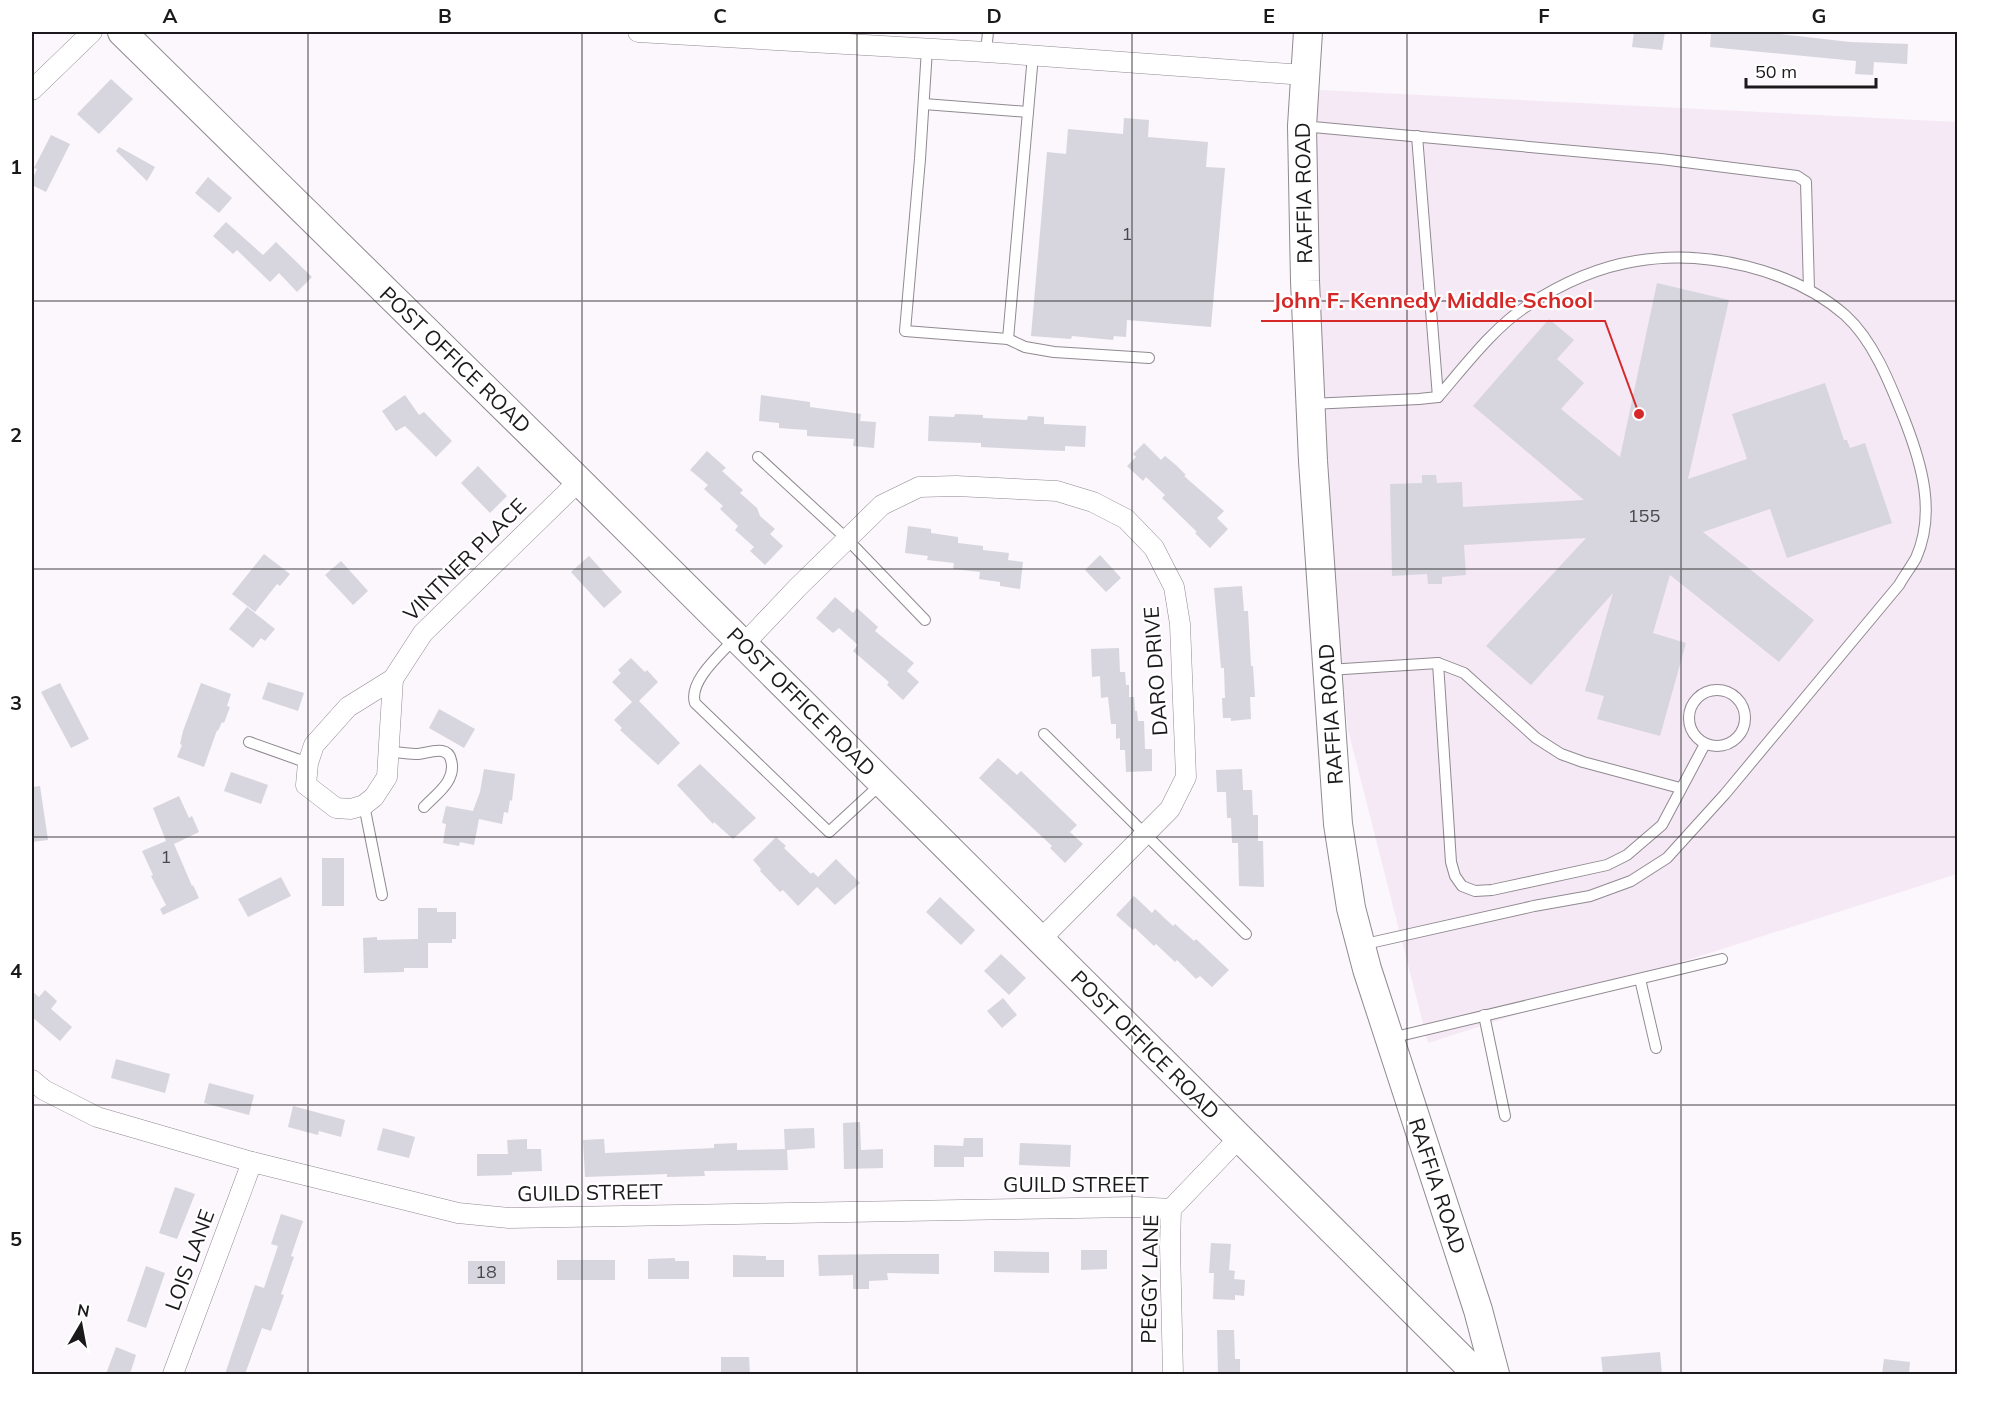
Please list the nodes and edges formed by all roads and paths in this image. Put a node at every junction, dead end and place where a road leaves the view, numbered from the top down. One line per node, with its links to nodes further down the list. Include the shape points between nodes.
1 (92, 32): 10 (street)
2 (122, 32): 21 (street, POST OFFICE ROAD)
3 (638, 32): 6 (street)
4 (988, 32): 7 (lane)
5 (1308, 32): 9 (street, RAFFIA ROAD)
6 (927, 49): 7 (street); 11 (lane)
7 (986, 52): 8 (street)
8 (1033, 55): 9 (street); 12 (lane)
9 (1304, 75): 13 (street, RAFFIA ROAD)
10 (32, 90)
11 (924, 104): 12 (lane); 16 (lane, via 905,331)
12 (1028, 112): 16 (lane)
13 (1302, 126): 14 (lane); 19 (street, RAFFIA ROAD)
14 (1417, 136): 15 (lane, via 1797,176 1806,182); 18 (lane)
15 (1809, 289): 18 (lane, via 1761,270 1712,259 1635,261 1570,281 1525,307 1481,347); 41 (lane, via 1846,316 1864,339 1887,375 1909,430 1927,507 1916,558 1899,585 1667,858 1631,881 1590,896)
16 (1008, 339): 17 (lane, via 1025,347 1054,352)
17 (1149, 358)
18 (1438, 397): 19 (lane)
19 (1310, 404): 26 (street, RAFFIA ROAD)
20 (758, 457): 22 (lane)
21 (579, 481): 24 (street, POST OFFICE ROAD); 27 (street, VINTNER PLACE, via 423,633)
22 (847, 539): 23 (lane); 24 (street, DARO DRIVE); 37 (street, DARO DRIVE, via 882,505 919,487 1057,491 1093,502 1126,519 1154,548 1174,587 1180,624 1186,777 1170,809)
23 (925, 620)
24 (740, 641): 33 (street, POST OFFICE ROAD); 33 (lane, via 704,672 696,684 695,703 829,832)
25 (1438, 663): 26 (lane); 34 (lane, via 1464,673 1536,738 1561,754); 34 (lane, via 1451,862 1462,886 1475,891 1492,890 1607,865 1628,855 1662,825)
26 (1328, 670): 41 (street, RAFFIA ROAD, via 1338,824)
27 (393, 679): 31 (street, VINTNER PLACE); 32 (street, VINTNER PLACE, via 348,707 314,745)
28 (1044, 734): 37 (lane)
29 (249, 742): 32 (lane)
30 (1705, 744): 30 (lane, via 1723,746 1740,736 1746,718 1739,700 1732,694 1714,690 1692,705 1692,732); 34 (lane)
31 (389, 752): 35 (street, VINTNER PLACE, via 387,777); 36 (lane, via 449,754 451,777)
32 (308, 764): 35 (street, via 306,785 336,808)
33 (881, 783): 40 (street, POST OFFICE ROAD)
34 (1680, 788)
35 (364, 805): 38 (lane)
36 (424, 807)
37 (1145, 834): 39 (lane); 40 (street, DARO DRIVE)
38 (382, 895)
39 (1246, 934)
40 (1040, 940): 49 (street, POST OFFICE ROAD)
41 (1360, 945): 45 (street, RAFFIA ROAD)
42 (1722, 959): 43 (lane)
43 (1640, 979): 44 (lane); 46 (lane)
44 (1484, 1015): 45 (lane); 48 (lane)
45 (1388, 1038): 55 (street, RAFFIA ROAD, via 1478,1310)
46 (1656, 1048)
47 (32, 1080): 50 (street, GUILD STREET, via 98,1118)
48 (1505, 1116)
49 (1239, 1138): 51 (street, PEGGY LANE); 54 (street, POST OFFICE ROAD)
50 (252, 1162): 51 (street, GUILD STREET, via 458,1213 509,1218); 52 (street, LOIS LANE)
51 (1172, 1209): 53 (street, PEGGY LANE)
52 (173, 1374)
53 (1173, 1374)
54 (1477, 1374)
55 (1495, 1374)

